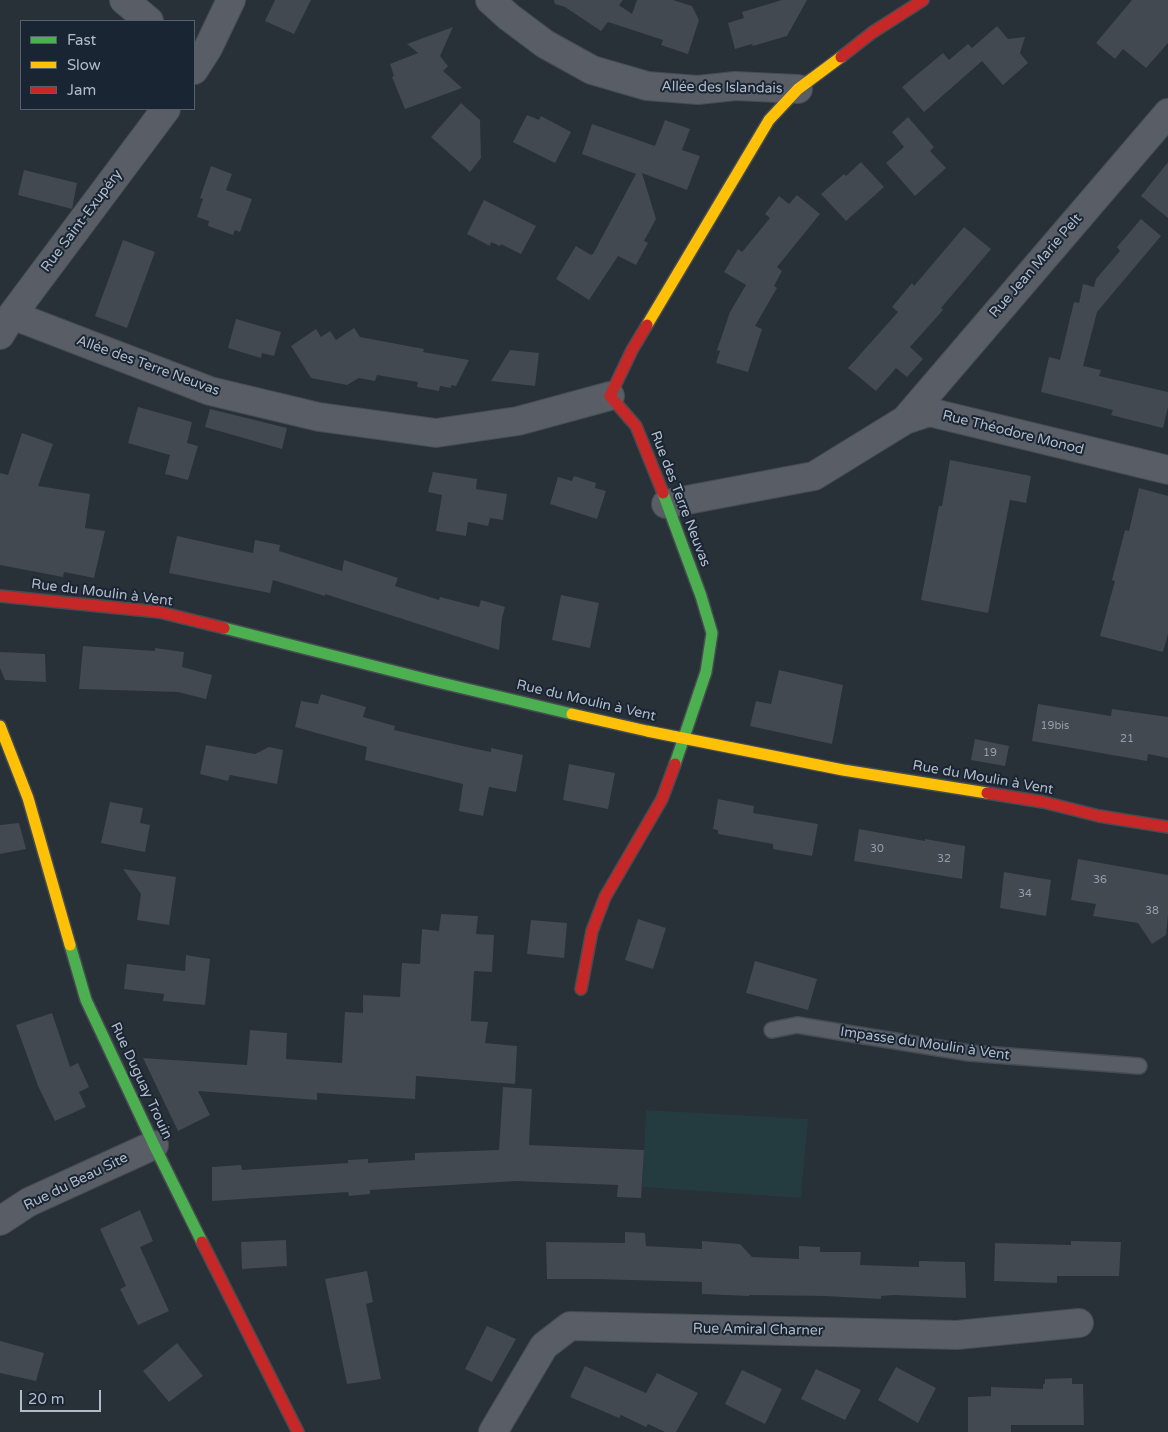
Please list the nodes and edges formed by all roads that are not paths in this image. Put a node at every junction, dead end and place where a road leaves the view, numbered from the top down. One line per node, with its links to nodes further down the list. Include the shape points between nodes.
1 (124, 0): 5 (street)
2 (232, 0): 6 (street, via 208,48)
3 (490, 0): 7 (street, Allée des Islandais, via 545,44 592,70 647,86 698,90 735,86)
4 (924, 0): 7 (street, via 873,32)
5 (148, 20)
6 (195, 64)
7 (798, 89): 11 (street, via 768,120 632,350)
8 (165, 110): 10 (street, Rue Saint-Exupéry)
9 (1168, 113): 12 (street, Rue Jean Marie Pelt)
10 (6, 325): 11 (street, Allée des Terre Neuvas, via 210,391 329,419 436,433 518,421)
11 (610, 396): 14 (street, Rue des Terre Neuvas, via 636,426)
12 (905, 420): 13 (street, Rue Théodore Monod, via 929,412); 14 (street, Rue Théodore Monod, via 814,476)
13 (1168, 470)
14 (666, 504): 17 (street, Rue des Terre Neuvas, via 712,633 706,672)
15 (0, 596): 17 (street, Rue du Moulin à Vent, via 159,612 429,680)
16 (0, 726): 22 (street, Rue Duguay Trouin, via 28,798 86,1000)
17 (685, 739): 18 (street, Rue du Moulin à Vent); 19 (street, Rue des Terre Neuvas, via 662,799 605,897 592,931)
18 (1168, 827)
19 (581, 989)
20 (772, 1030): 21 (lane, Impasse du Moulin à Vent, via 797,1025 969,1053)
21 (1139, 1066)
22 (154, 1145): 23 (street, Rue du Beau Site, via 29,1202); 25 (street, Rue Duguay Trouin)
23 (0, 1222)
24 (1079, 1323): 26 (street, Rue Amiral Charner, via 957,1335 570,1326 544,1346)
25 (298, 1432)
26 (493, 1432)

